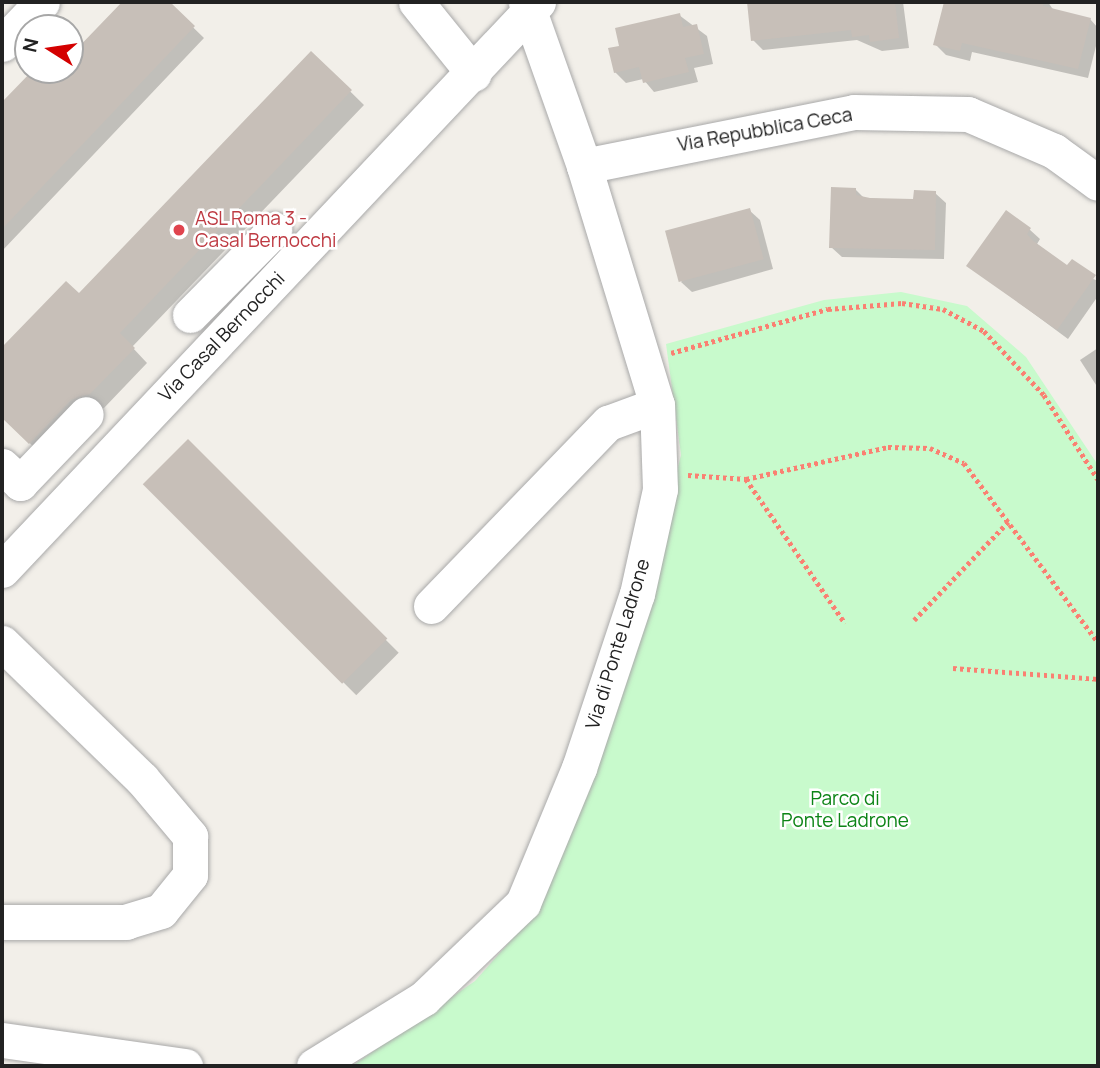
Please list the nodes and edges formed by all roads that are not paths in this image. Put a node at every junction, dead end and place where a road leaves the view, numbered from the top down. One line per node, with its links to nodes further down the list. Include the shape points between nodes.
1 (42, 2): 4 (street)
2 (416, 2): 5 (street)
3 (531, 5): 5 (street, Via Casal Bernocchi); 6 (street, Via di Ponte Ladrone)
4 (2, 44)
5 (474, 74): 13 (street, Via Casal Bernocchi)
6 (584, 166): 7 (street, Via Repubblica Ceca, via 854,112 968,114 1054,150); 10 (street, Via di Ponte Ladrone)
7 (1098, 183)
8 (274, 230): 9 (street)
9 (190, 315)
10 (657, 405): 15 (street, via 608,423); 20 (street, Via di Ponte Ladrone, via 659,474 637,594 579,768 523,902 424,998)
11 (86, 414): 12 (street, via 20,483)
12 (2, 466)
13 (13, 532): 14 (street, Via Casal Bernocchi)
14 (2, 570)
15 (431, 606)
16 (2, 643): 17 (street, via 142,779 190,836 190,875 161,911 126,922)
17 (2, 922)
18 (2, 1040): 19 (street)
19 (185, 1066)
20 (314, 1066)

